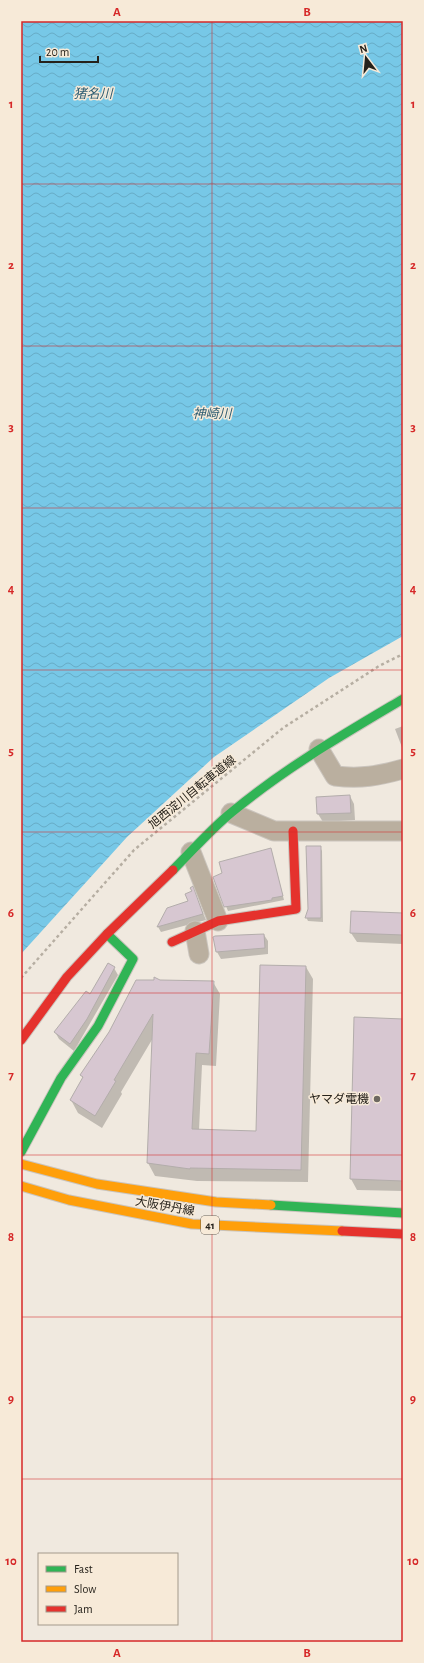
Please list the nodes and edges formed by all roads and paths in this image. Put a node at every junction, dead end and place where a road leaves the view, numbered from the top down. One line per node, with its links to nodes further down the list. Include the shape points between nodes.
1 (403, 654): 14 (path, 旭西淀川自転車道線, via 379,666 283,728 134,850)
2 (403, 699): 3 (street)
3 (319, 749): 4 (street, via 335,776 356,778); 5 (street)
4 (403, 769)
5 (232, 813): 6 (street, via 274,830); 8 (street)
6 (293, 831): 7 (street); 9 (street, via 296,909)
7 (403, 831)
8 (191, 852): 9 (street); 11 (street)
9 (218, 921): 10 (street)
10 (194, 931): 12 (street); 13 (street)
11 (107, 934): 15 (street, via 67,977); 16 (street, via 133,960 98,1026 61,1078)
12 (172, 942)
13 (199, 954)
14 (21, 978)
15 (21, 1040)
16 (21, 1152)
17 (21, 1164): 19 (street, 大阪伊丹線 / 41, via 97,1184 216,1202)
18 (21, 1186): 20 (street, 大阪伊丹線 / 41, via 69,1200 192,1224)
19 (403, 1213)
20 (403, 1234)

